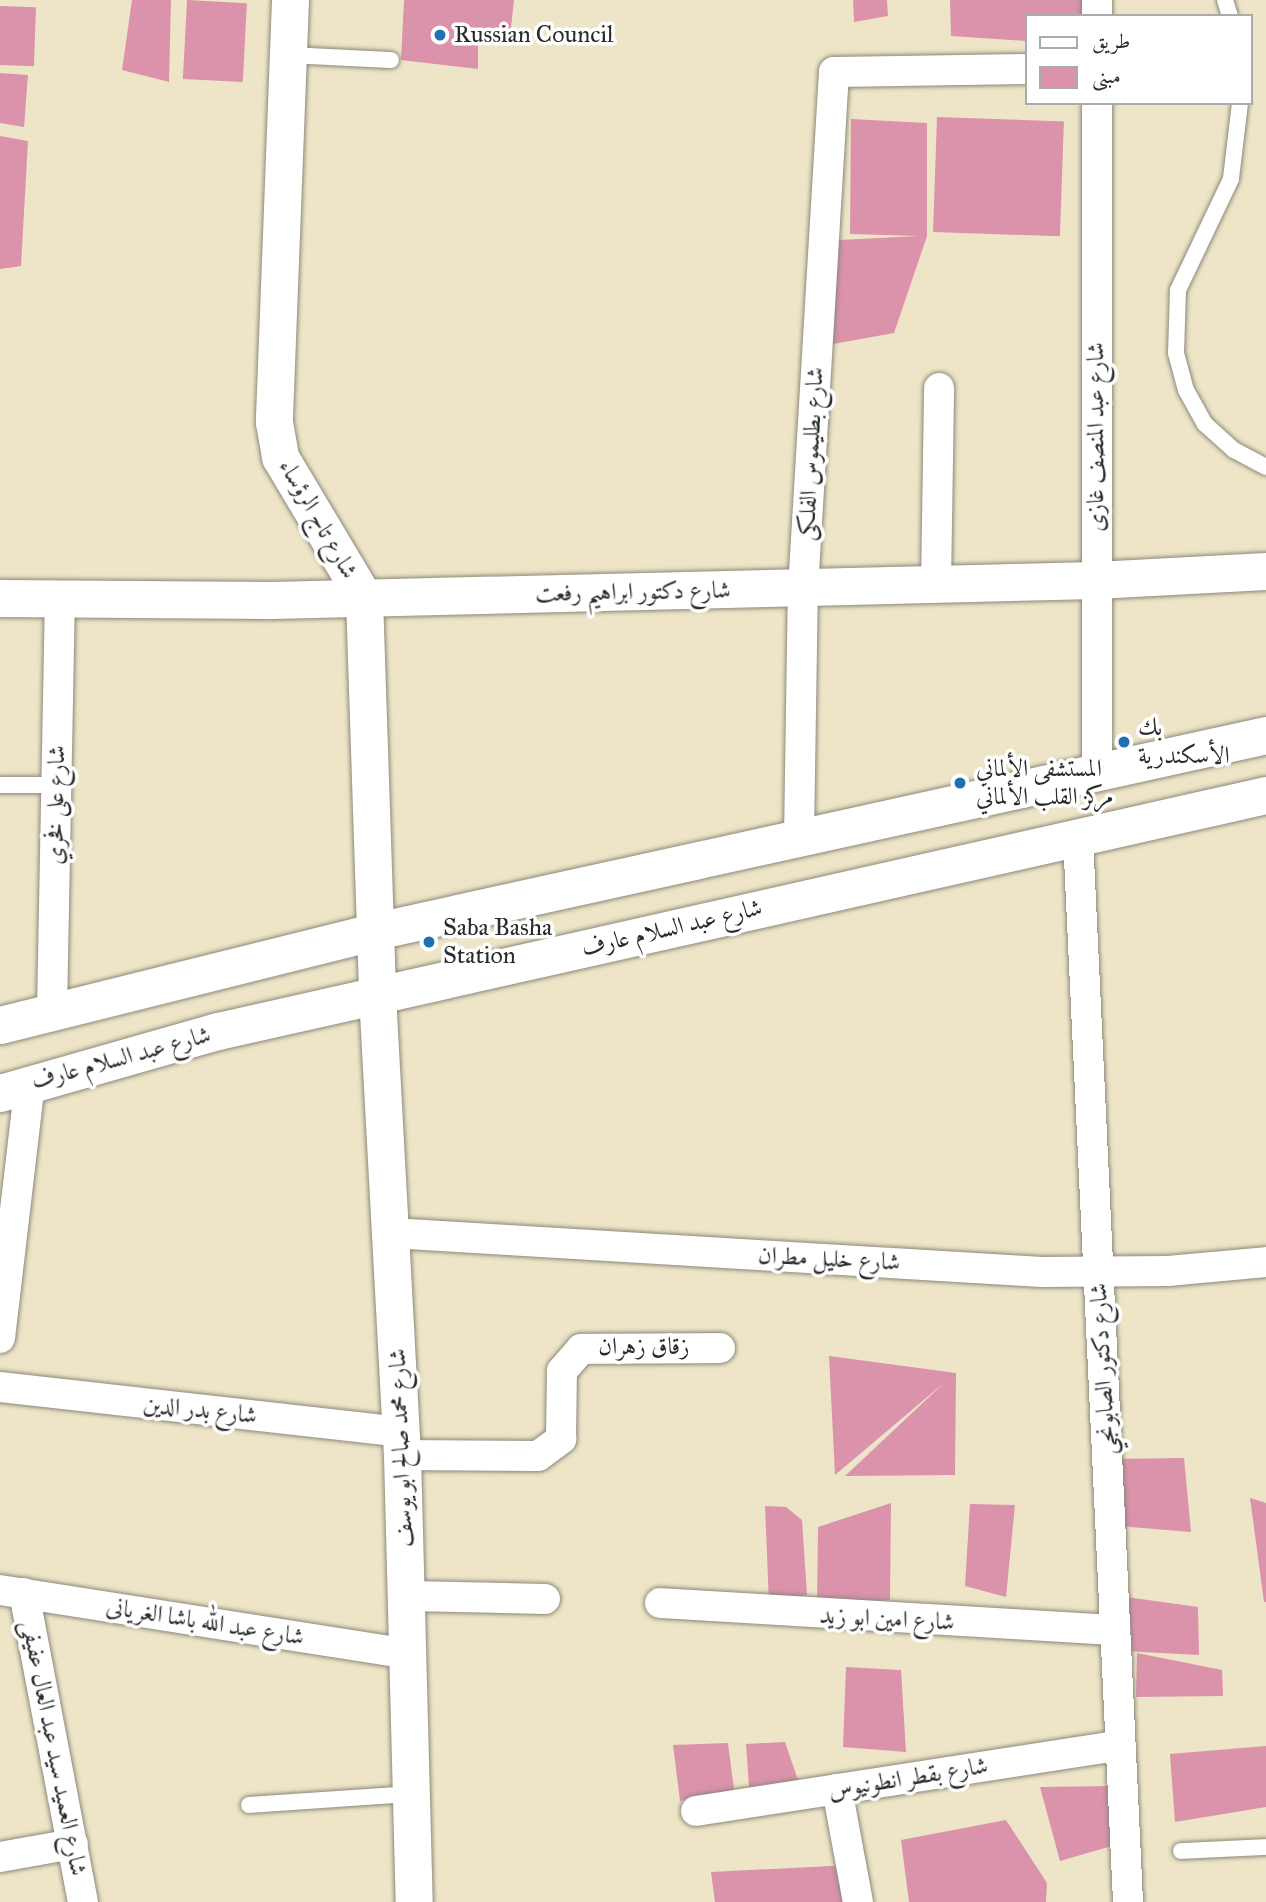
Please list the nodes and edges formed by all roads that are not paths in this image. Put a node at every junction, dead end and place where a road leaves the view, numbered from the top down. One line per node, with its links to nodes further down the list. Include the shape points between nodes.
1 (290, 0): 2 (street, شارع تاج الرؤساء)
2 (287, 55): 3 (lane); 14 (street, شارع تاج الرؤساء, via 274,422 281,457)
3 (391, 60)
4 (1024, 69): 12 (street, شارع بطليموس الفلكى, via 834,72)
5 (1097, 105): 10 (street, شارع عبد المنصف غازى)
6 (1240, 105): 8 (lane, via 1231,179 1178,290 1176,353 1186,390 1205,424 1234,450)
7 (939, 388): 11 (street)
8 (1266, 467)
9 (1266, 571): 10 (street, شارع دكتور ابراهيم رفعت)
10 (1095, 580): 11 (street, شارع دكتور ابراهيم رفعت); 17 (street, شارع عبد المنصف غازى)
11 (936, 585): 12 (street, شارع دكتور ابراهيم رفعت)
12 (803, 589): 14 (street, شارع دكتور ابراهيم رفعت); 21 (street, شارع بطليموس الفلكى)
13 (0, 598): 15 (street, شارع دكتور ابراهيم رفعت)
14 (364, 598): 15 (street, شارع دكتور ابراهيم رفعت); 23 (street, شارع تاج الرؤساء)
15 (60, 600): 19 (street, شارع على فخري)
16 (1266, 735): 17 (street)
17 (1097, 772): 21 (street)
18 (0, 785): 19 (lane)
19 (56, 785): 25 (street, شارع على فخري)
20 (1266, 795): 22 (street, شارع عبد السلام عارف)
21 (799, 837): 23 (street)
22 (1078, 837): 24 (street, شارع عبد السلام عارف); 30 (street, شارع دكتور الصابونجي)
23 (376, 931): 24 (street, شارع تاج الرؤساء); 25 (street)
24 (377, 994): 27 (street, شارع عبد السلام عارف, via 151,1048); 28 (street, شارع محمد صالح ابو يوسف)
25 (52, 1011): 26 (street)
26 (0, 1025)
27 (15, 1088): 31 (street)
28 (391, 1233): 30 (street, شارع خليل مطران); 34 (street, شارع محمد صالح ابو يوسف)
29 (1266, 1262): 30 (street, شارع خليل مطران)
30 (1098, 1272): 39 (street, شارع دكتور الصابونجي)
31 (0, 1338)
32 (720, 1348): 34 (street, زقاق زهران, via 581,1349 562,1371 561,1440 538,1456)
33 (0, 1387): 34 (street, شارع بدر الدين)
34 (401, 1444): 36 (street, شارع محمد صالح ابو يوسف)
35 (12, 1591): 40 (street, شارع عبد الله باشا الغريانى); 46 (street, شارع العميد سيد عبد العال عفيفى)
36 (407, 1596): 37 (street); 40 (street, شارع محمد صالح ابو يوسف)
37 (545, 1598)
38 (660, 1603): 39 (street, شارع امين ابو زيد)
39 (1115, 1630): 41 (street, شارع دكتور الصابونجي)
40 (409, 1654): 43 (street, شارع محمد صالح ابو يوسف)
41 (1120, 1745): 42 (street, شارع بقطر انطونيوس); 53 (street, شارع دكتور الصابونجي)
42 (837, 1789): 45 (street, شارع بقطر انطونيوس); 52 (street)
43 (412, 1794): 44 (lane); 51 (street, شارع محمد صالح ابو يوسف)
44 (249, 1805)
45 (696, 1811)
46 (73, 1844): 49 (street); 50 (street, شارع العميد سيد عبد العال عفيفى)
47 (1266, 1847): 48 (lane)
48 (1181, 1851)
49 (0, 1857)
50 (83, 1902)
51 (414, 1902)
52 (858, 1902)
53 (1128, 1902)

